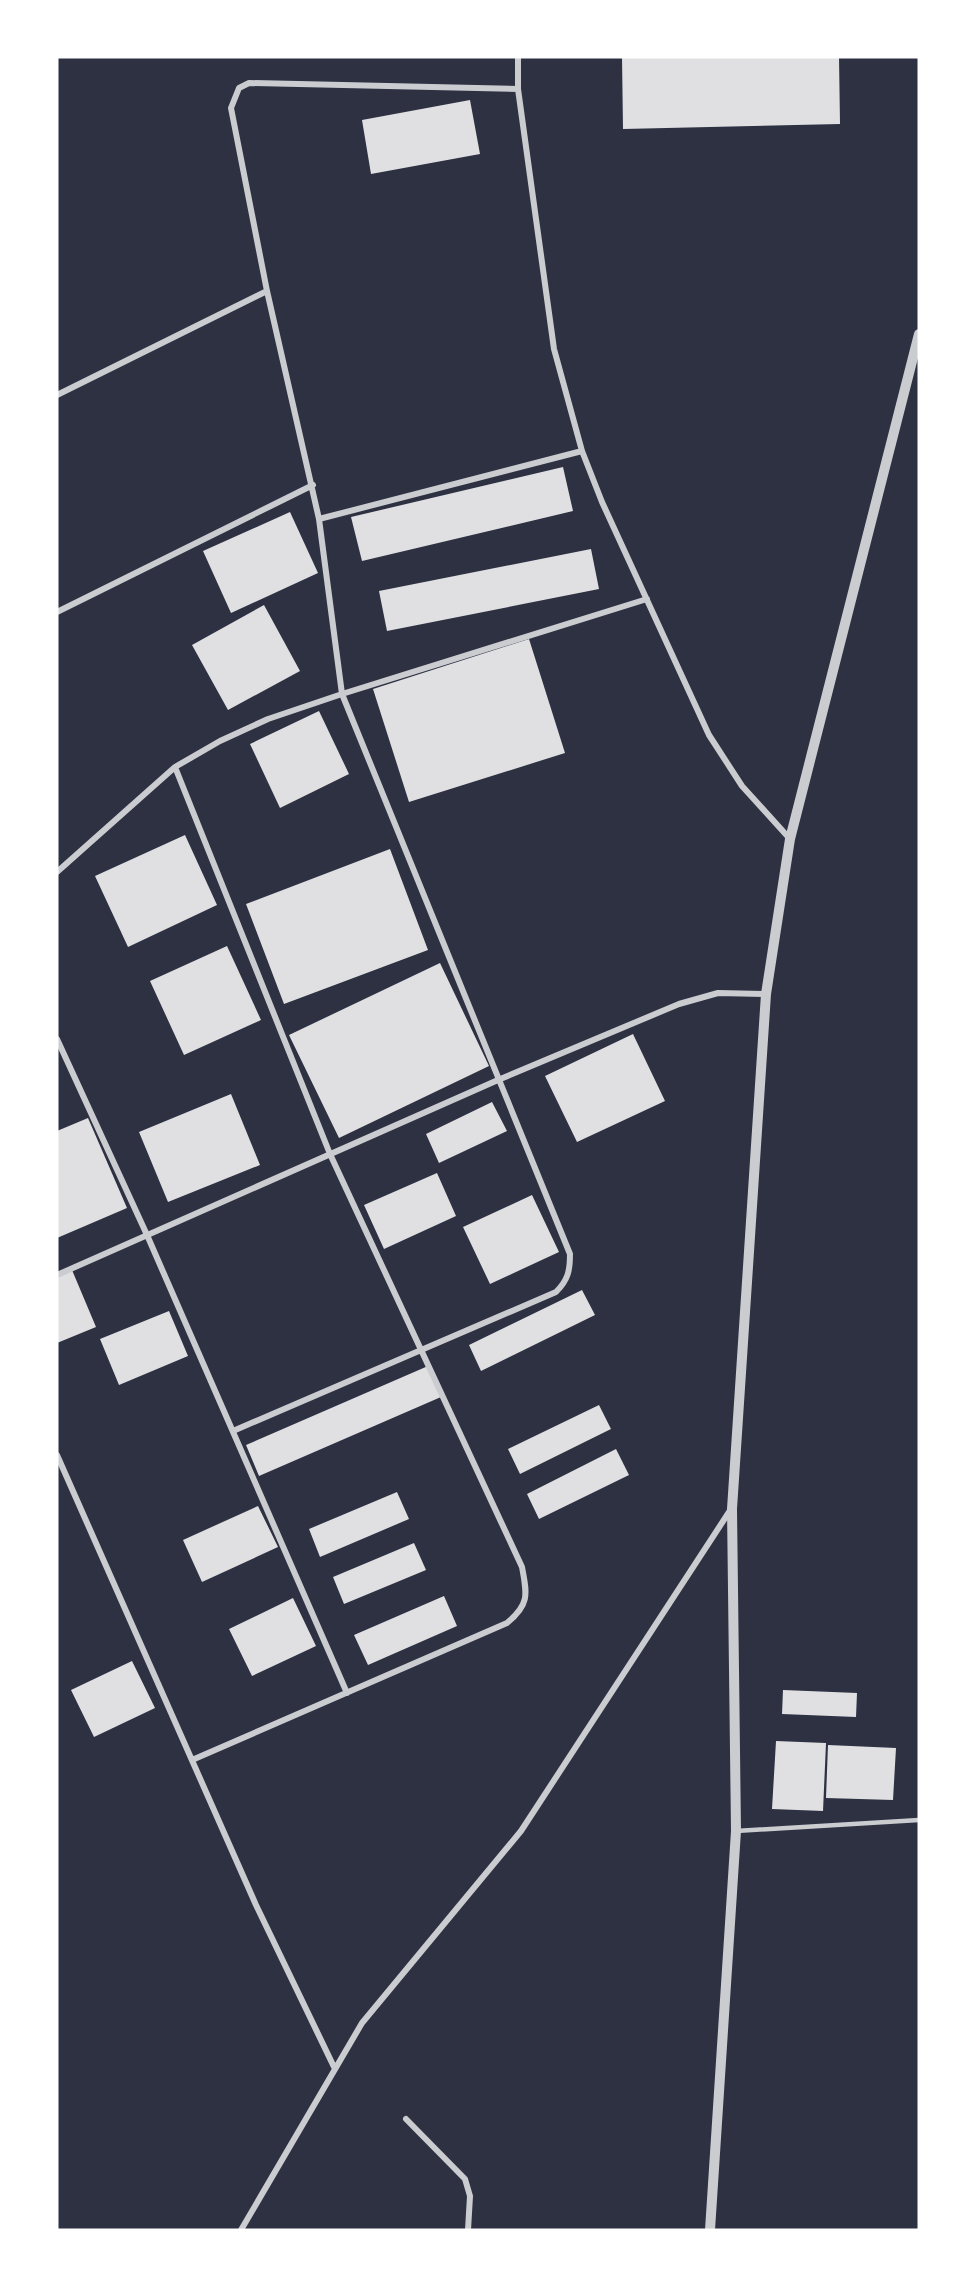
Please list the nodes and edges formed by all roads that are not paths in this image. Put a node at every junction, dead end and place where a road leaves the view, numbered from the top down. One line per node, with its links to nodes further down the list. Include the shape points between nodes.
1 (518, 57): 2 (street)
2 (518, 88): 3 (street, via 249,82 239,88 231,108); 6 (street, via 554,349)
3 (267, 291): 5 (street); 7 (street)
4 (919, 334): 13 (street)
5 (57, 395)
6 (582, 451): 8 (street); 9 (street)
7 (313, 486): 8 (street); 10 (street)
8 (319, 519): 11 (street)
9 (647, 599): 11 (street); 13 (street, via 709,735 742,786)
10 (57, 612)
11 (342, 694): 12 (street, via 268,719); 17 (street)
12 (175, 767): 14 (street); 18 (street)
13 (790, 838): 15 (street)
14 (57, 872)
15 (766, 994): 17 (street, via 718,993 679,1004); 24 (street)
16 (57, 1039): 19 (street)
17 (498, 1080): 18 (street); 21 (street, via 570,1254 570,1270 566,1282 556,1292)
18 (330, 1154): 19 (street); 21 (street)
19 (147, 1235): 20 (street); 22 (street)
20 (57, 1275)
21 (422, 1351): 22 (street); 25 (street, via 522,1567 527,1594 522,1611 507,1623)
22 (233, 1431): 25 (street)
23 (57, 1455): 26 (street)
24 (732, 1509): 28 (street); 29 (street, via 521,1831 362,2023)
25 (347, 1693): 26 (street)
26 (192, 1760): 29 (street)
27 (919, 1820): 28 (lane)
28 (736, 1831): 33 (street)
29 (334, 2067): 31 (street)
30 (405, 2119): 32 (street, via 465,2179 470,2196)
31 (240, 2230)
32 (468, 2230)
33 (710, 2230)

